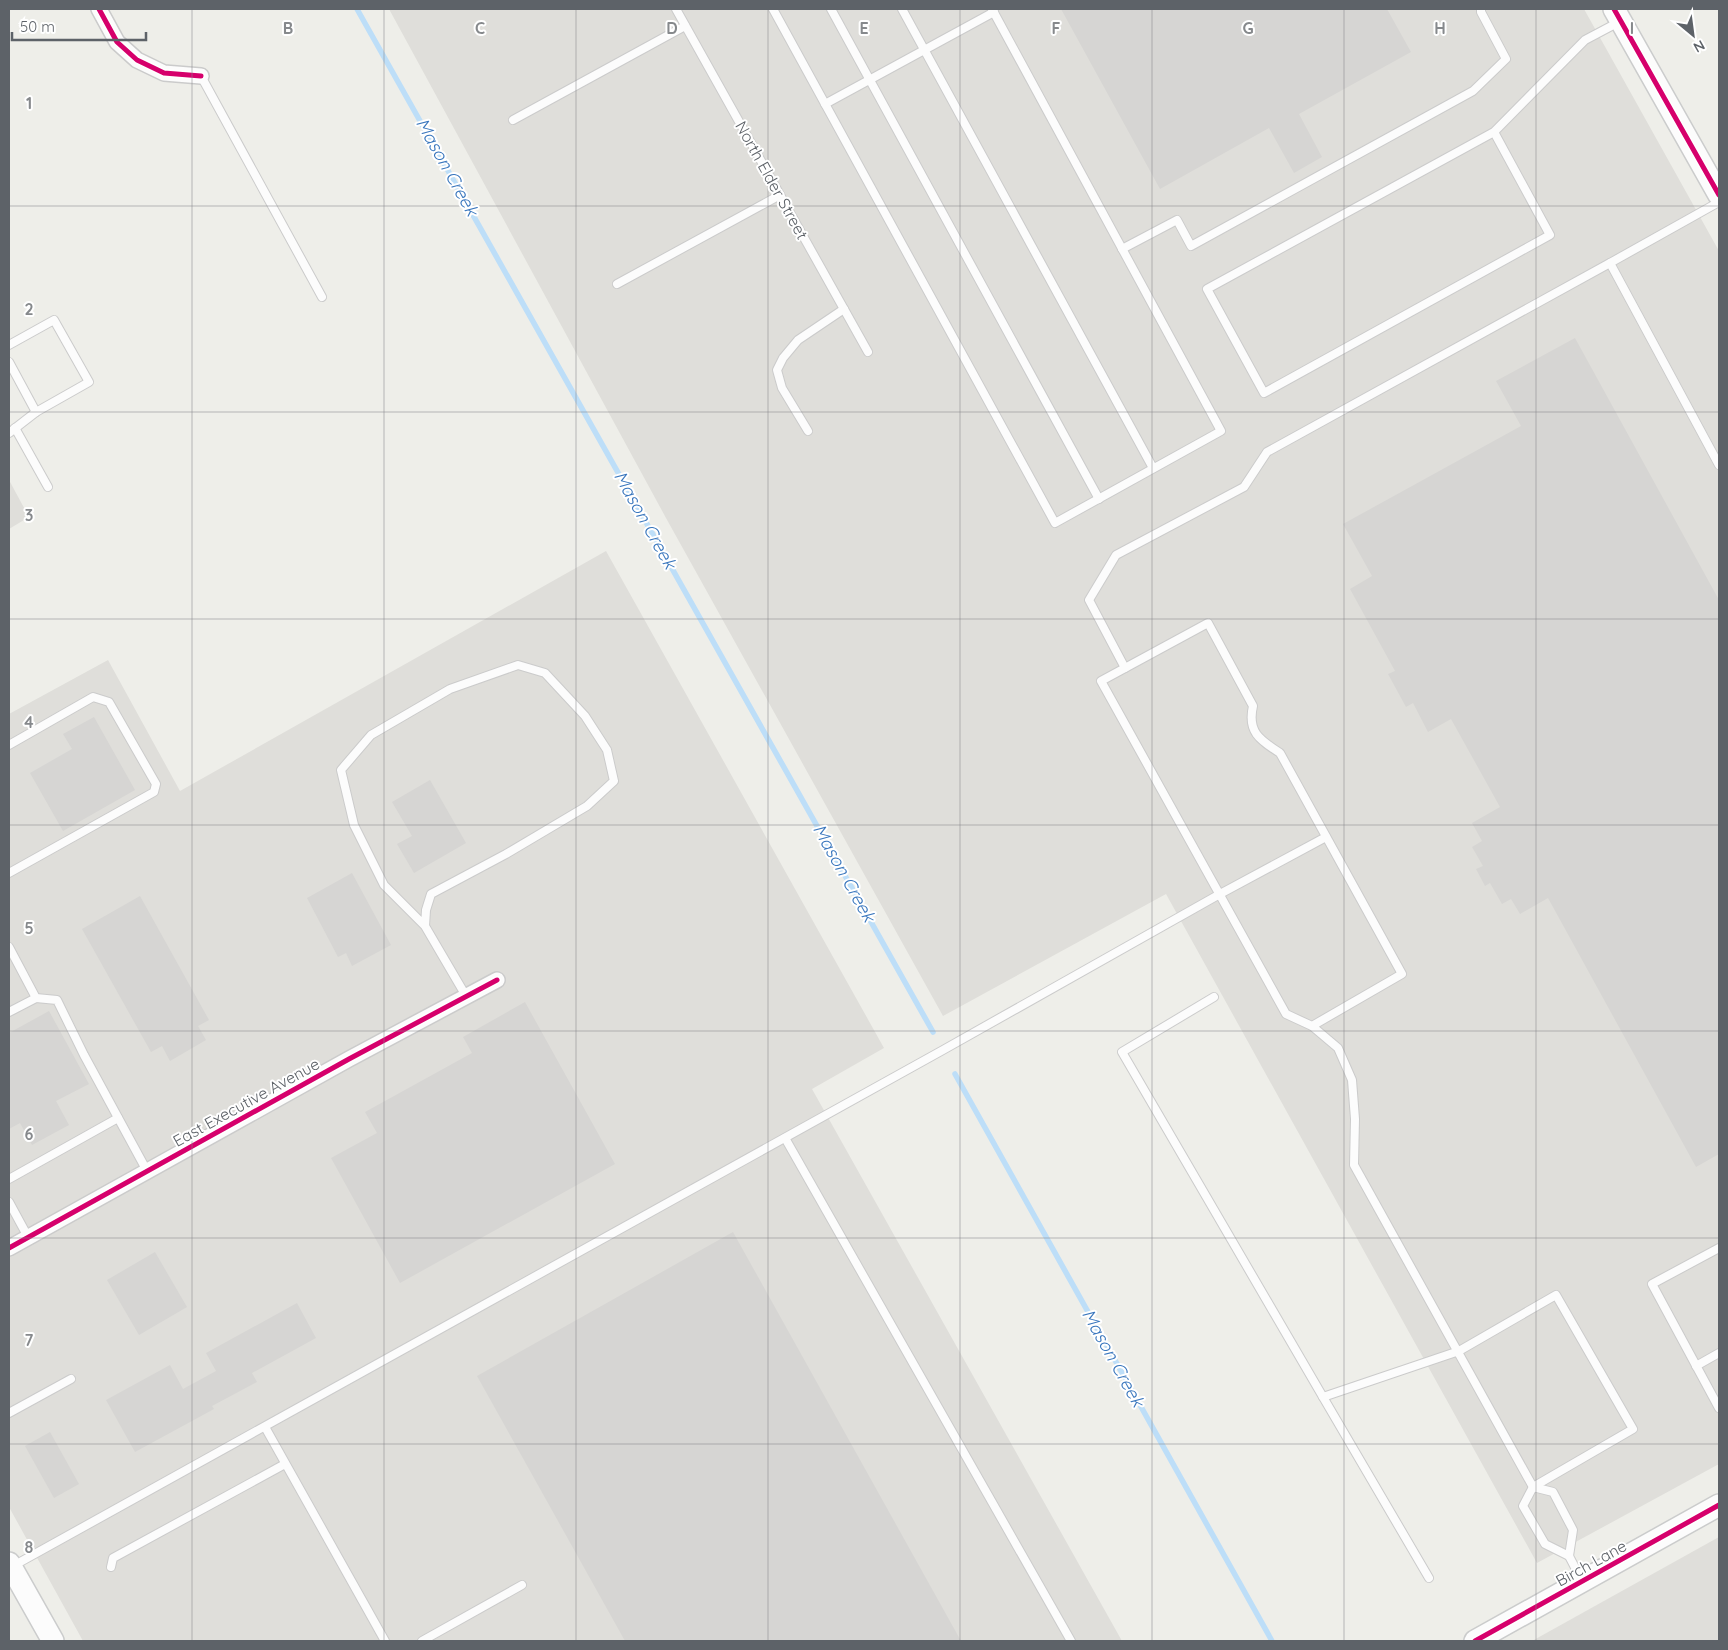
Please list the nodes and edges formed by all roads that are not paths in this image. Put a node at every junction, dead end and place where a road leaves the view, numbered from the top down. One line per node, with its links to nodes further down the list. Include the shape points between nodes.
1 (99, 9): 11 (street, via 117,42 137,60 164,73)
2 (676, 9): 9 (lane, North Elder Street)
3 (773, 9): 13 (lane)
4 (831, 9): 12 (lane)
5 (902, 9): 10 (lane)
6 (1481, 9): 19 (lane, via 1506,59 1473,91 1191,246 1176,220)
7 (993, 10): 10 (lane); 19 (lane)
8 (1617, 15): 15 (lane, via 1585,40); 17 (street)
9 (685, 26): 14 (lane); 16 (lane, North Elder Street)
10 (924, 50): 12 (lane); 31 (lane)
11 (201, 76): 22 (lane)
12 (870, 80): 13 (lane); 33 (lane)
13 (825, 104): 33 (lane, via 1055,523)
14 (513, 120)
15 (1494, 132): 15 (lane, via 1207,288 1264,394 1550,235)
16 (780, 195): 21 (lane); 23 (lane, North Elder Street)
17 (1719, 195)
18 (1719, 202): 20 (lane)
19 (1122, 249): 31 (lane, via 1221,431)
20 (1610, 263): 30 (lane); 34 (lane, via 1267,452 1244,487 1116,555 1088,600)
21 (617, 284)
22 (322, 297)
23 (844, 309): 25 (lane, North Elder Street); 29 (lane, via 798,340 778,370 782,388)
24 (9, 345): 27 (lane, via 54,320 89,382)
25 (868, 352)
26 (9, 362): 27 (lane)
27 (36, 412): 28 (lane)
28 (12, 430): 32 (lane)
29 (808, 431)
30 (1719, 465)
31 (1153, 468): 33 (lane)
32 (48, 487)
33 (1098, 499)
34 (1125, 668): 36 (lane, via 1208,624 1253,706 1250,720 1260,740 1280,753); 38 (lane, via 1101,681)
35 (9, 745): 37 (lane, via 93,698 109,702 156,784 154,792)
36 (1326, 837): 38 (lane); 46 (lane, via 1402,974)
37 (9, 873)
38 (1220, 894): 46 (lane, via 1286,1014); 48 (lane)
39 (425, 926): 39 (lane, via 431,894 587,806 614,781 607,750 585,716 545,673 518,665 450,689 371,736 341,770 354,825 384,885); 42 (lane)
40 (9, 947): 44 (lane)
41 (497, 980): 42 (street, East Executive Avenue)
42 (466, 996): 49 (street, East Executive Avenue)
43 (1214, 997): 59 (lane, via 1122,1052)
44 (36, 998): 45 (lane); 47 (lane, via 58,1000)
45 (9, 1012)
46 (1312, 1026): 55 (lane, via 1338,1048 1352,1080 1354,1165)
47 (118, 1118): 49 (lane); 50 (lane)
48 (785, 1138): 62 (lane); 75 (lane)
49 (147, 1171): 52 (street, East Executive Avenue)
50 (9, 1179)
51 (9, 1202): 52 (lane)
52 (28, 1237): 53 (street, East Executive Avenue)
53 (9, 1248)
54 (1719, 1248): 57 (lane, via 1652,1284)
55 (1458, 1351): 59 (lane); 64 (lane); 64 (lane, via 1556,1295 1633,1428)
56 (1719, 1353): 57 (lane)
57 (1696, 1366): 60 (lane)
58 (71, 1379): 61 (lane)
59 (1323, 1396): 69 (lane)
60 (1719, 1408)
61 (9, 1413)
62 (265, 1427): 63 (lane); 67 (lane)
63 (285, 1464): 68 (lane, via 113,1558); 73 (lane)
64 (1533, 1486): 66 (lane, via 1553,1492 1572,1530); 66 (lane, via 1523,1506 1545,1544)
65 (1719, 1505): 70 (street, Birch Lane)
66 (1569, 1556): 70 (lane)
67 (10, 1565): 72 (street)
68 (111, 1567)
69 (1429, 1578)
70 (1583, 1582): 76 (street, Birch Lane)
71 (522, 1585): 74 (lane)
72 (53, 1641)
73 (385, 1641)
74 (422, 1641)
75 (1071, 1641)
76 (1475, 1641)

